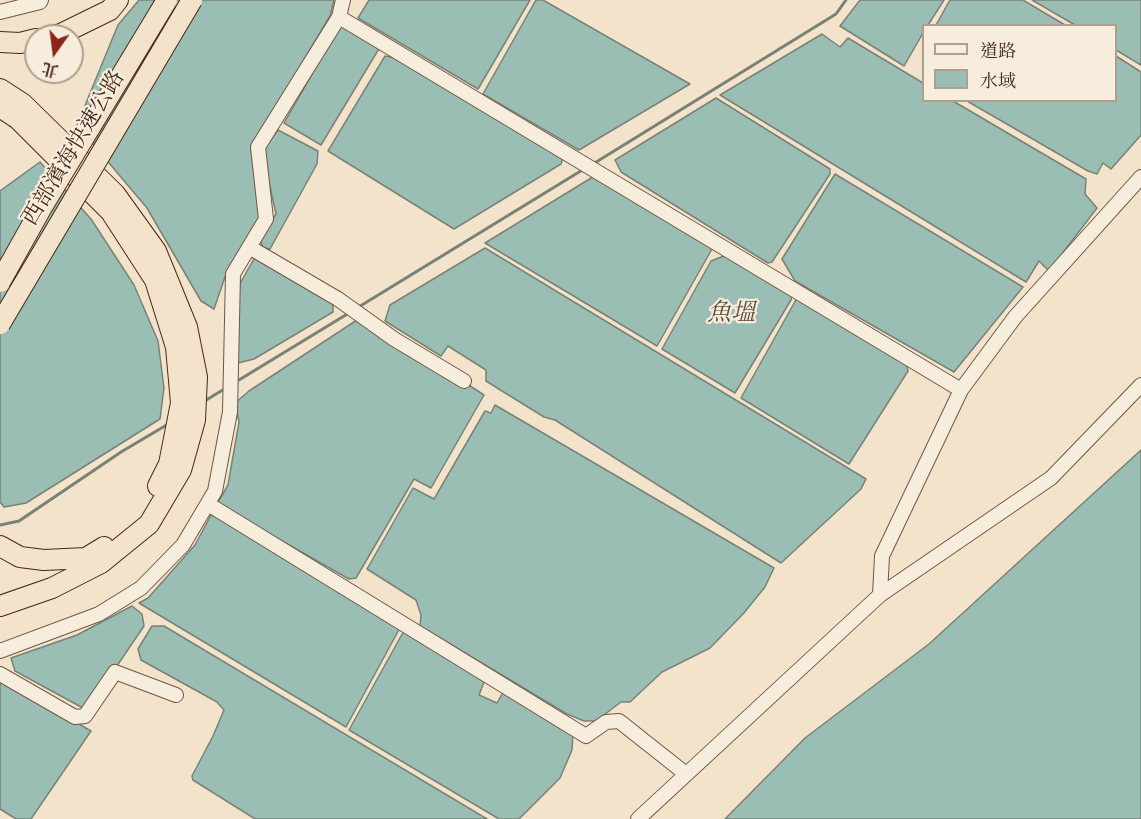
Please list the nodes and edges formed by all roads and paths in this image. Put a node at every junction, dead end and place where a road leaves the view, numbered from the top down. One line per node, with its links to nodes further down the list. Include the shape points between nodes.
1 (41, 0): 6 (street)
2 (118, 0): 8 (highway, via 110,10)
3 (167, 0): 15 (highway, 西部濱海快速公路, bridge)
4 (192, 0): 16 (highway, 西部濱海快速公路, bridge)
5 (343, 0): 7 (street)
6 (0, 12)
7 (339, 17): 14 (street, via 258,147 266,219); 19 (street)
8 (81, 24)
9 (0, 42): 10 (highway)
10 (24, 42)
11 (0, 89): 20 (highway, via 23,104 115,194 156,251 187,327 196,377)
12 (0, 107): 20 (highway, via 18,119 111,212 155,280 176,347 181,403)
13 (1141, 177): 19 (street, via 1015,317)
14 (249, 247): 17 (street); 21 (street, via 233,274 230,412 215,491)
15 (0, 282)
16 (0, 324)
17 (464, 381)
18 (1141, 385): 23 (street, via 1052,478)
19 (961, 390): 23 (street, via 882,556)
20 (187, 412): 22 (highway, via 169,464 146,510 109,543 86,558 44,560 20,557); 24 (highway, via 181,470 149,524 101,563 52,588)
21 (208, 504): 25 (street, via 183,545 141,588 99,614); 28 (street, via 586,736 606,722 620,720)
22 (0, 546)
23 (880, 595): 28 (street)
24 (0, 606)
25 (0, 651)
26 (0, 674): 27 (street, via 75,717 85,716 115,672)
27 (176, 695)
28 (686, 774): 29 (street)
29 (638, 819)

